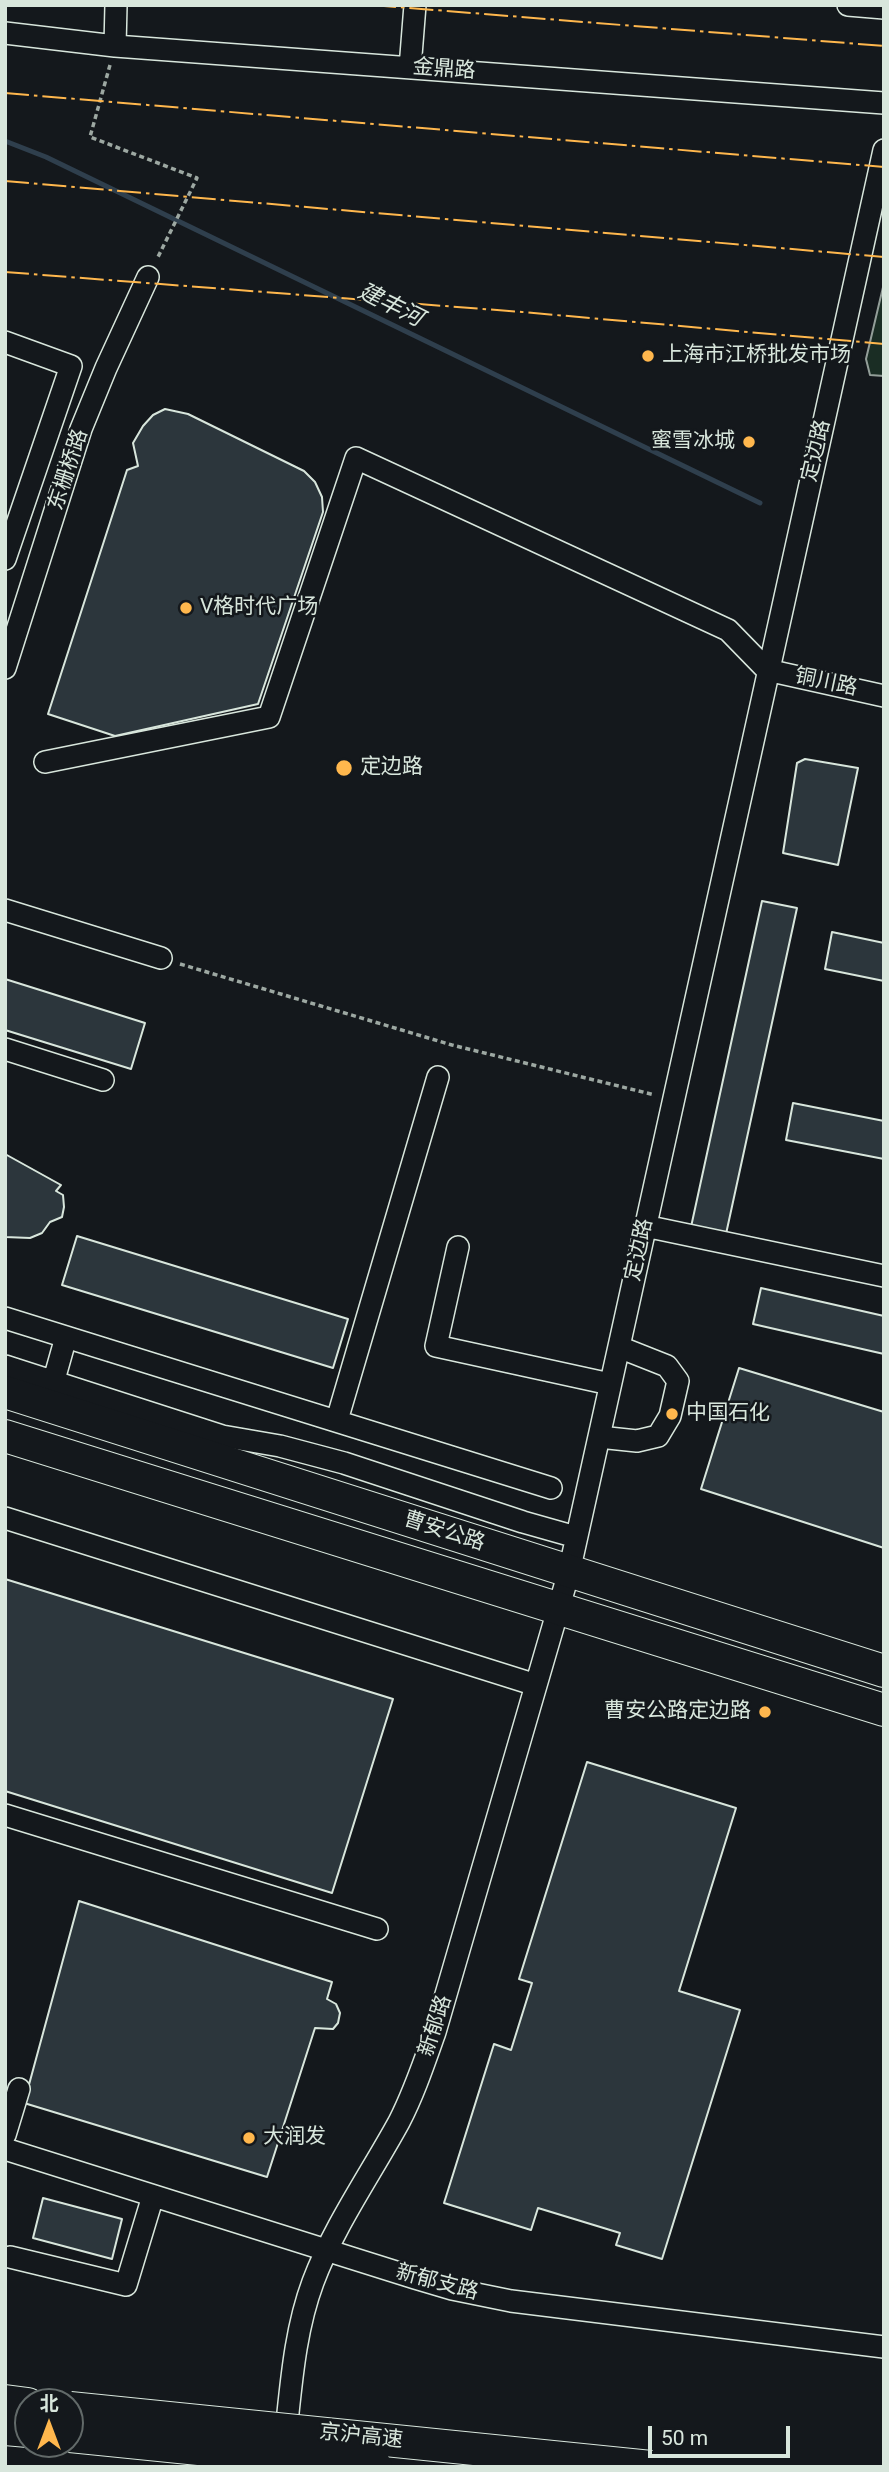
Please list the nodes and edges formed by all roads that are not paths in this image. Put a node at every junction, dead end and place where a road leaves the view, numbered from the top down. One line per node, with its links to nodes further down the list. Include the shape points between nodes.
1 (116, 5): 6 (street)
2 (415, 5): 7 (street)
3 (848, 5): 4 (street)
4 (884, 8)
5 (5, 33): 6 (street, 金鼎路)
6 (115, 46): 7 (street, 金鼎路)
7 (410, 68): 8 (street, 金鼎路)
8 (884, 103)
9 (884, 150): 14 (street, 定边路)
10 (148, 277): 13 (street, 东栅桥路, via 81,429)
11 (5, 342): 12 (street, via 71,366)
12 (5, 559)
13 (5, 668)
14 (767, 670): 15 (street, 铜川路); 16 (street, via 728,630 356,458 269,717); 22 (street, 定边路)
15 (884, 695)
16 (45, 762)
17 (5, 910): 18 (street)
18 (161, 958)
19 (5, 1048): 21 (street)
20 (439, 1077): 32 (street)
21 (103, 1080)
22 (645, 1226): 24 (street); 27 (street, 定边路)
23 (458, 1247): 29 (street, via 436,1346)
24 (884, 1276)
25 (5, 1318): 26 (street)
26 (66, 1337): 31 (street); 32 (street)
27 (619, 1347): 29 (street, 定边路); 34 (street, via 667,1366 678,1381 670,1416 658,1436 637,1441)
28 (5, 1366): 31 (street)
29 (610, 1384): 34 (street, 定边路)
30 (5, 1392): 31 (highway, 曹安公路)
31 (50, 1394): 37 (street, via 280,1446); 38 (highway, 曹安公路)
32 (337, 1420): 35 (street)
33 (5, 1436): 39 (highway, 曹安公路)
34 (599, 1437): 37 (street, 定边路)
35 (551, 1488)
36 (5, 1518): 41 (street)
37 (576, 1537): 38 (street, 定边路)
38 (569, 1572): 39 (street, 新郁路); 40 (highway, 曹安公路)
39 (559, 1608): 41 (street, 新郁路); 42 (highway, 曹安公路)
40 (884, 1671)
41 (537, 1685): 49 (street, 新郁路, via 420,2076)
42 (884, 1710)
43 (5, 1815): 44 (street)
44 (377, 1929)
45 (19, 2089): 46 (street)
46 (5, 2135)
47 (5, 2149): 48 (street, 新郁支路)
48 (153, 2196): 49 (street, 新郁支路); 50 (street, via 126,2285)
49 (326, 2250): 51 (street, 新郁支路, via 452,2289 511,2301); 54 (street, 新郁路, via 300,2326)
50 (10, 2257)
51 (884, 2347)
52 (84, 2409): 56 (highway, 京沪高速, bridge)
53 (84, 2437): 55 (highway, 京沪高速, bridge)
54 (280, 2467)
55 (376, 2467)
56 (652, 2467)

